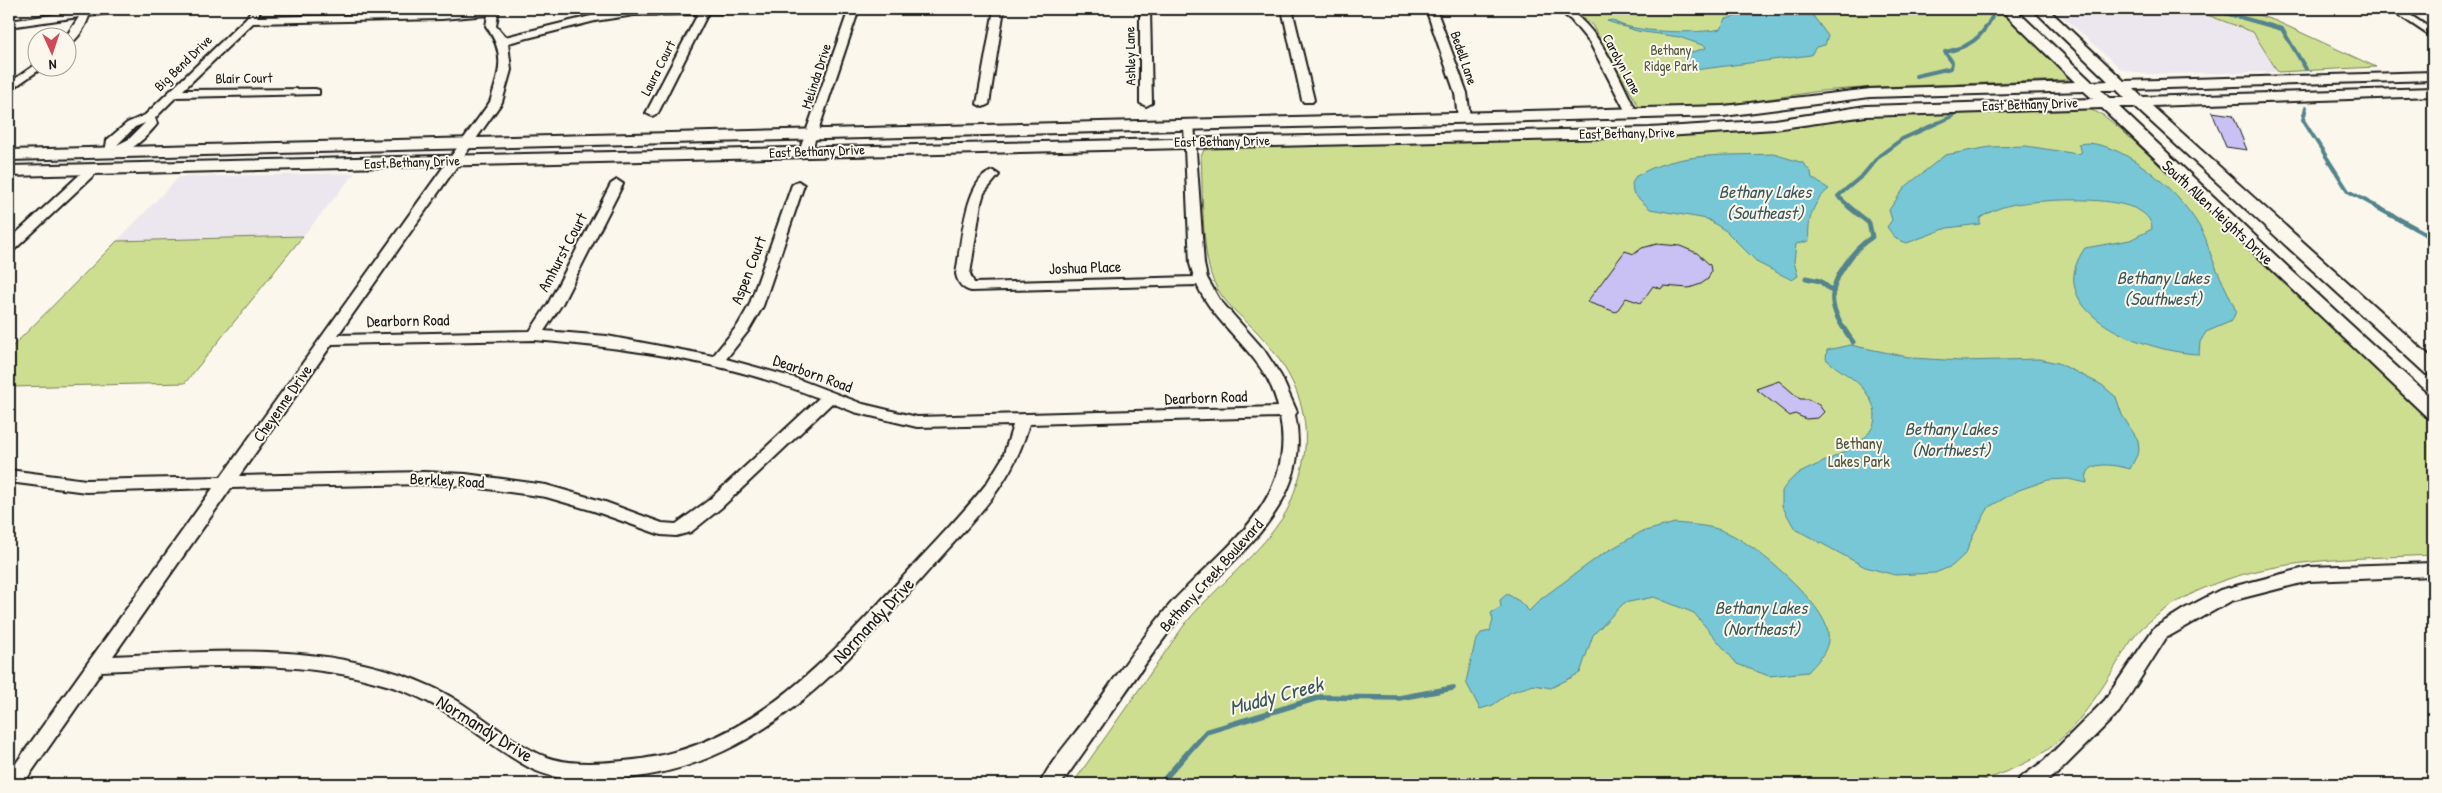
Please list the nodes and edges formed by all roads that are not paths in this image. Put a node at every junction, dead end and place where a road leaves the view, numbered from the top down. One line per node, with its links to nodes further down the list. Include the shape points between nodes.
1 (114, 9): 15 (street)
2 (257, 9): 16 (street, Big Bend Drive)
3 (776, 9): 14 (street)
4 (854, 9): 38 (street, Melinda Drive)
5 (999, 9): 33 (street)
6 (1145, 9): 32 (street, Ashley Lane)
7 (1287, 9): 29 (street)
8 (1430, 9): 36 (street, Bedell Lane, via 1461,92)
9 (1562, 9): 35 (street, Carolyn Lane, via 1573,15 1589,35)
10 (2006, 9): 24 (main road, South Allen Heights Drive)
11 (2040, 9): 23 (main road, South Allen Heights Drive)
12 (2395, 9): 19 (street)
13 (493, 10): 16 (street, via 442,16); 20 (street, Cheyenne Drive, via 491,26)
14 (705, 10): 20 (street, via 616,15); 34 (street, Laura Court)
15 (85, 14): 17 (street); 18 (street)
16 (250, 20): 28 (street, Big Bend Drive)
17 (9, 24)
18 (78, 28)
19 (2433, 35)
20 (502, 41): 40 (street, Cheyenne Drive, via 505,76 496,102)
21 (28, 74): 25 (street)
22 (2433, 76): 23 (main road, East Bethany Drive)
23 (2120, 85): 24 (main road, East Bethany Drive); 30 (main road, South Allen Heights Drive)
24 (2085, 86): 31 (main road, South Allen Heights Drive); 35 (main road, East Bethany Drive, via 1870,93 1724,110)
25 (9, 88)
26 (315, 92): 28 (street, Blair Court)
27 (2433, 92): 30 (main road, East Bethany Drive)
28 (173, 94): 43 (street, Big Bend Drive, via 149,117 151,124 133,142)
29 (1308, 100)
30 (2139, 101): 31 (main road, East Bethany Drive); 52 (main road, South Allen Heights Drive)
31 (2102, 102): 39 (main road, East Bethany Drive, via 1866,111 1788,123 1688,131); 53 (main road, South Allen Heights Drive)
32 (1146, 103)
33 (983, 104)
34 (652, 113)
35 (1632, 114): 36 (main road, East Bethany Drive)
36 (1464, 118): 37 (main road, East Bethany Drive); 39 (main road)
37 (1190, 125): 38 (main road, East Bethany Drive); 41 (street, Bethany Creek Boulevard)
38 (812, 135): 40 (main road, East Bethany Drive); 42 (street, Melinda Drive)
39 (1468, 136): 41 (main road, East Bethany Drive)
40 (466, 142): 43 (main road, East Bethany Drive); 45 (street, Cheyenne Drive)
41 (1190, 142): 42 (main road, East Bethany Drive); 54 (street, Bethany Creek Boulevard)
42 (805, 152): 45 (main road, East Bethany Drive)
43 (111, 153): 44 (main road, East Bethany Drive); 46 (main road)
44 (9, 155)
45 (454, 161): 46 (main road, East Bethany Drive); 56 (street, Cheyenne Drive)
46 (93, 169): 47 (main road, East Bethany Drive); 51 (street)
47 (9, 171)
48 (993, 175): 54 (street, Joshua Place, via 978,192 975,203 963,274 971,287)
49 (617, 184): 55 (street, Amhurst Court, via 555,304)
50 (798, 185): 57 (street, Aspen Court, via 756,306)
51 (9, 247)
52 (2327, 272): 53 (main road); 58 (main road, South Allen Heights Drive)
53 (2285, 274): 60 (main road, South Allen Heights Drive)
54 (1200, 281): 61 (street, Bethany Creek Boulevard, via 1260,355 1280,387)
55 (534, 335): 56 (street, Dearborn Road); 57 (street, Dearborn Road, via 625,344)
56 (327, 340): 64 (street, Cheyenne Drive)
57 (717, 361): 59 (street, Dearborn Road)
58 (2433, 369)
59 (829, 397): 62 (street, Dearborn Road, via 880,415 917,422); 64 (street, Berkley Road, via 714,504 685,528 676,530 660,529 599,506 546,491 466,480)
60 (2433, 411)
61 (1288, 412): 62 (street, Dearborn Road); 68 (street, Bethany Creek Boulevard, via 1289,465 1265,516 1247,539 1193,590 1172,615)
62 (1022, 420): 66 (street, Normandy Drive, via 1008,462 988,493 824,673 779,712 733,741 661,766 573,772 545,765 524,755 432,695 368,672 266,659)
63 (13, 480): 64 (street, Berkley Road, via 86,486)
64 (226, 482): 66 (street, Cheyenne Drive)
65 (2433, 569): 69 (street, via 2309,574 2226,595 2190,614 2160,634 2112,706 2050,768)
66 (97, 664): 67 (street, Cheyenne Drive)
67 (12, 784)
68 (1050, 784)
69 (2027, 784)

